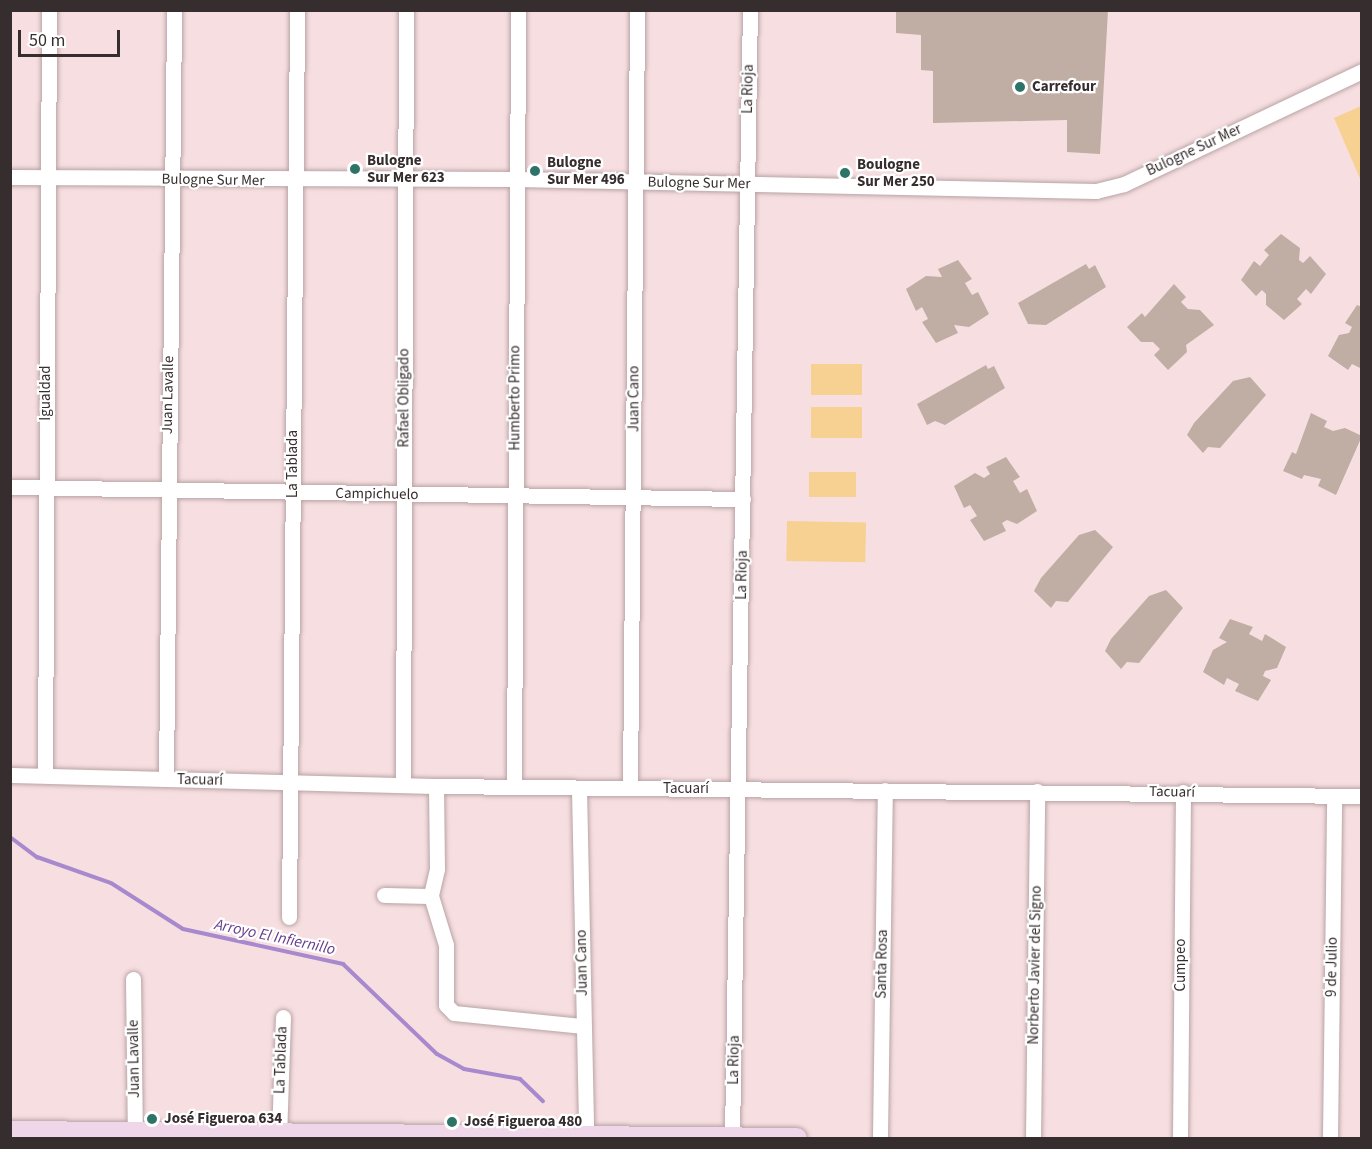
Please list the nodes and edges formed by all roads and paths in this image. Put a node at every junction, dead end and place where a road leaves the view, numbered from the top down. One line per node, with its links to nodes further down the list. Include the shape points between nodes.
1 (49, 10): 10 (street, Igualdad)
2 (174, 10): 11 (street, Juan Lavalle)
3 (297, 10): 13 (street, La Tablada)
4 (406, 10): 14 (street, Rafael Obligado)
5 (518, 10): 12 (street, Humberto Primo)
6 (637, 10): 15 (street, Juan Cano)
7 (750, 10): 16 (street, La Rioja)
8 (1362, 71): 16 (street, Bulogne Sur Mer, via 1105,190)
9 (10, 177): 10 (street, Bulogne Sur Mer)
10 (47, 177): 11 (street, Bulogne Sur Mer); 18 (street, Igualdad)
11 (171, 179): 13 (street, Bulogne Sur Mer); 19 (street, Juan Lavalle)
12 (516, 179): 14 (street, Bulogne Sur Mer); 15 (street, Bulogne Sur Mer); 23 (street, Humberto Primo)
13 (294, 181): 14 (street, Bulogne Sur Mer); 20 (street, La Tablada)
14 (405, 182): 21 (street, Rafael Obligado)
15 (635, 182): 16 (street, Bulogne Sur Mer); 22 (street, Juan Cano)
16 (746, 184): 24 (street, La Rioja)
17 (10, 487): 18 (street, Campichuelo)
18 (46, 487): 19 (street, Campichuelo); 26 (street, Igualdad)
19 (167, 490): 20 (street, Campichuelo); 27 (street, Juan Lavalle)
20 (293, 492): 21 (street, Campichuelo); 28 (street, La Tablada)
21 (403, 494): 23 (street, Campichuelo); 29 (street, Rafael Obligado)
22 (633, 495): 23 (street, Campichuelo); 24 (street, Campichuelo); 32 (street, Juan Cano)
23 (515, 496): 31 (street, Humberto Primo)
24 (743, 499): 34 (street, La Rioja)
25 (10, 775): 26 (street, Tacuarí)
26 (45, 775): 27 (street, Tacuarí)
27 (166, 780): 28 (street, Tacuarí)
28 (292, 782): 29 (street, Tacuarí); 42 (street, La Tablada)
29 (403, 785): 30 (street, Tacuarí)
30 (436, 786): 31 (street, Tacuarí); 41 (street, via 437,869)
31 (514, 786): 33 (street, Tacuarí)
32 (630, 788): 33 (street, Tacuarí); 34 (street, Tacuarí)
33 (579, 789): 45 (street, Juan Cano)
34 (739, 789): 35 (street, Tacuarí); 51 (street, La Rioja)
35 (885, 790): 36 (street, Tacuarí); 53 (street, Santa Rosa)
36 (1037, 791): 37 (street, Tacuarí); 54 (street, Norberto Javier del Signo)
37 (1183, 792): 38 (street, Tacuarí); 55 (street, Cumpeo)
38 (1334, 796): 39 (street, Tacuarí); 56 (street, 9 de Julio)
39 (1362, 796)
40 (384, 895): 41 (street)
41 (431, 896): 45 (street, via 446,945 444,997 449,1010)
42 (289, 917)
43 (133, 979): 47 (street, Juan Lavalle)
44 (283, 1017): 48 (street, La Tablada)
45 (583, 1026): 50 (street, Juan Cano)
46 (10, 1131): 47 (main road)
47 (135, 1135): 48 (main road)
48 (279, 1136): 49 (main road)
49 (424, 1137): 50 (main road)
50 (586, 1137): 51 (main road)
51 (732, 1138): 52 (main road)
52 (796, 1138)
53 (880, 1138)
54 (1033, 1138)
55 (1180, 1138)
56 (1330, 1138)

